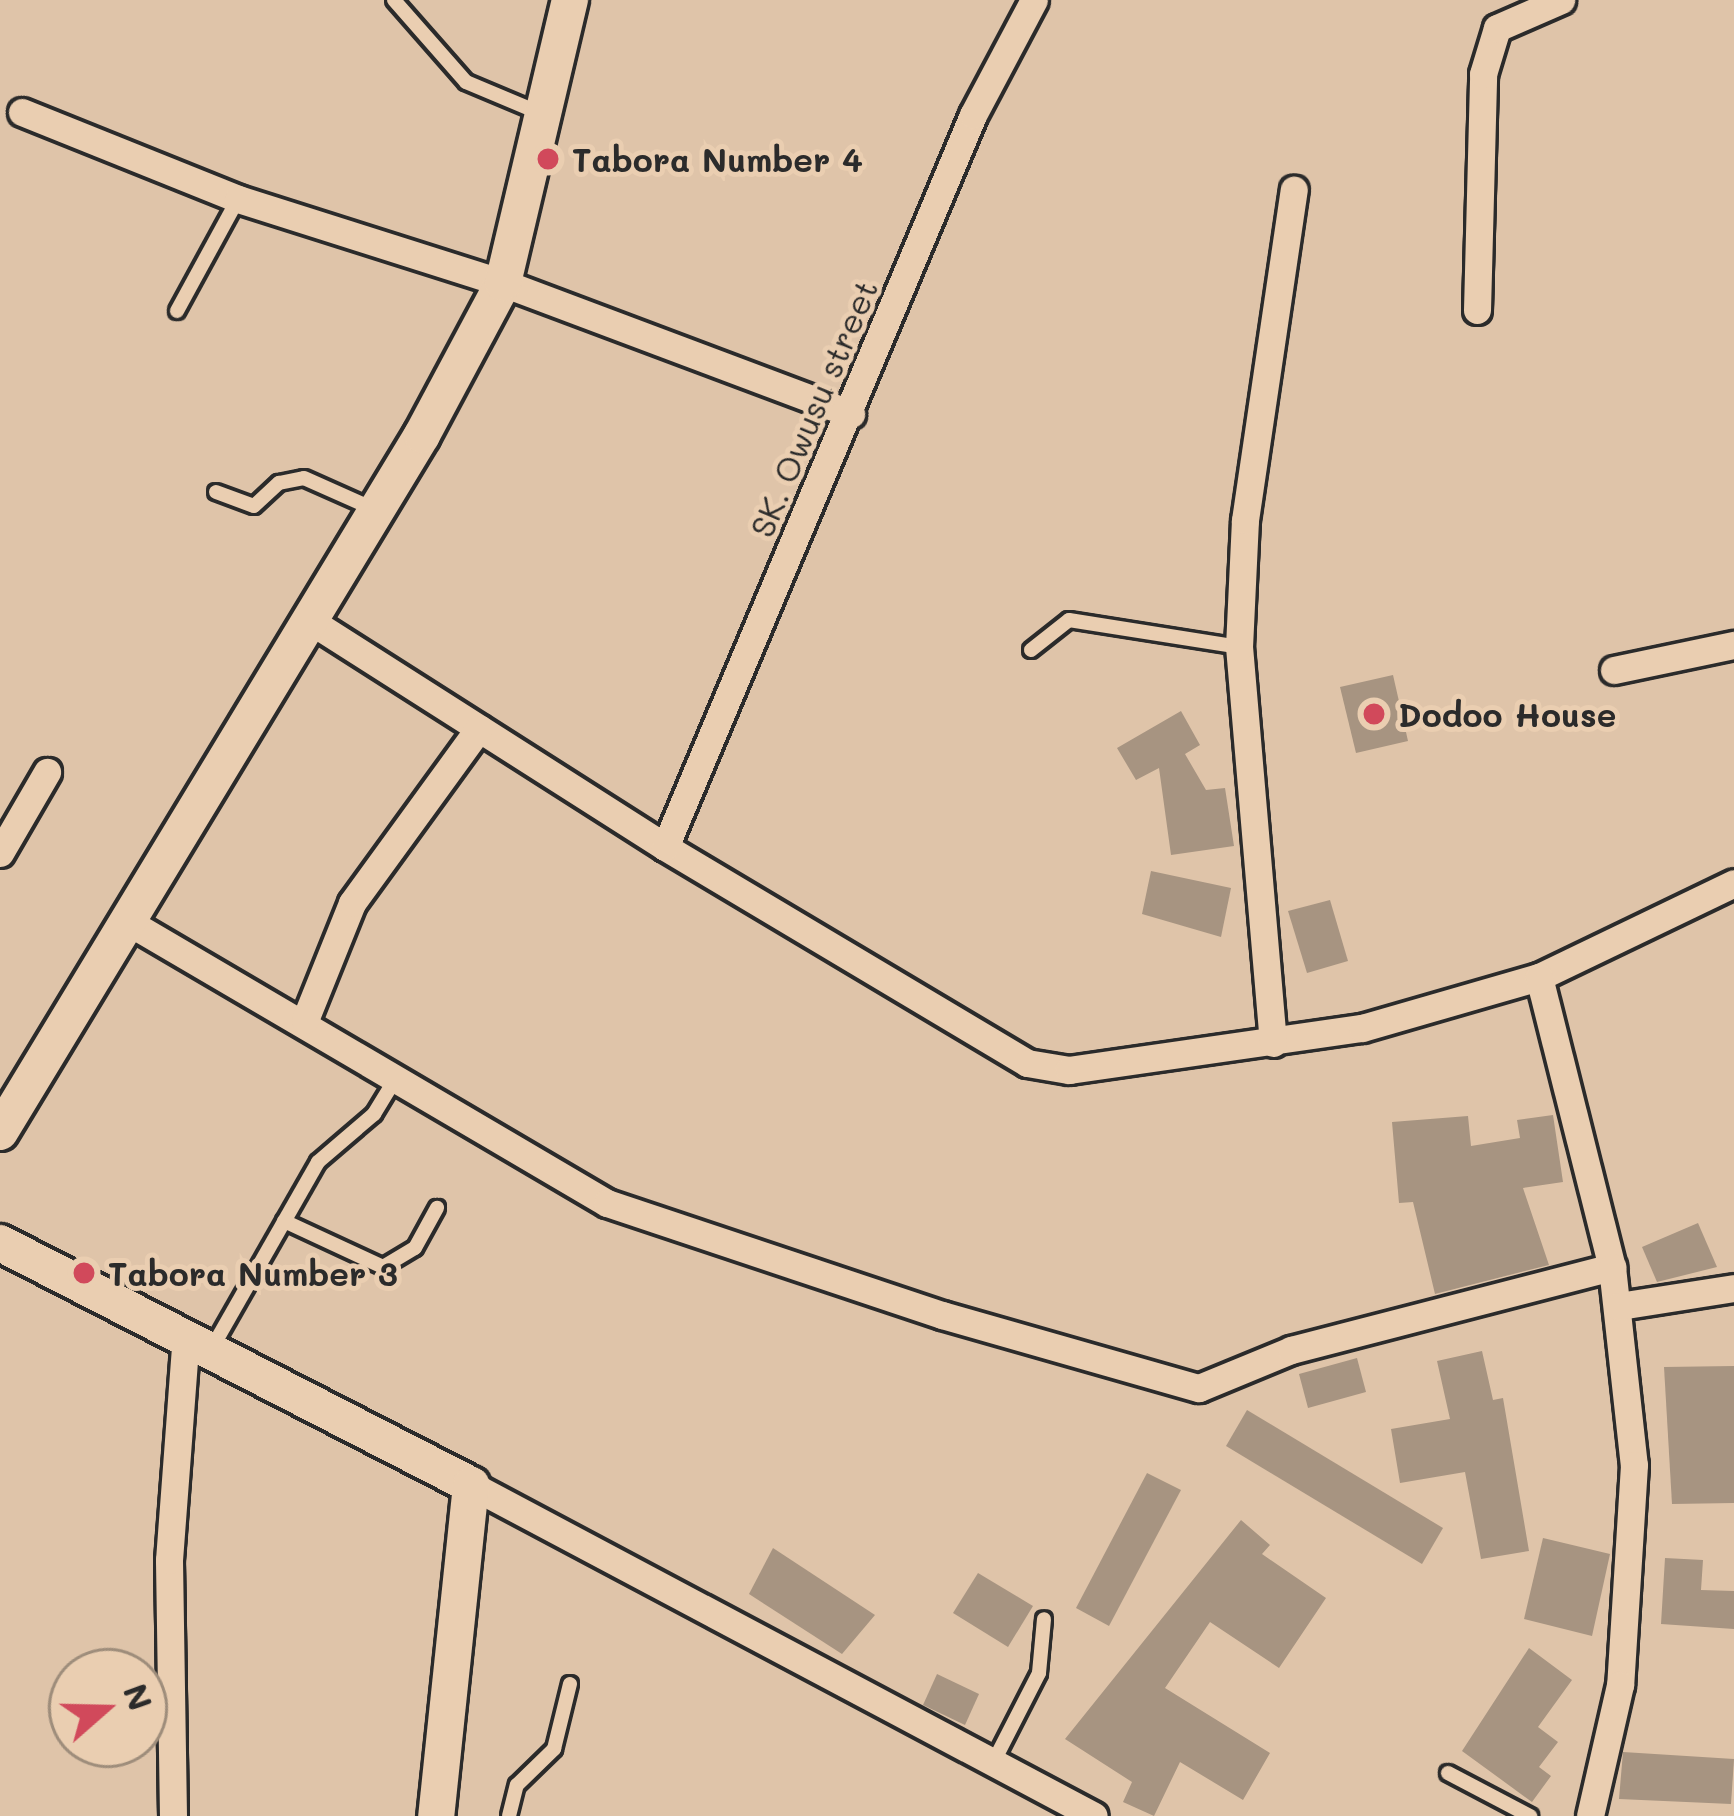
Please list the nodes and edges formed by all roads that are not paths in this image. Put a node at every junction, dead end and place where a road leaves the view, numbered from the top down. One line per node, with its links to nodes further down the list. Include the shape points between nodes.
1 (394, 0): 6 (lane, via 466,82)
2 (570, 0): 6 (street)
3 (1034, 0): 12 (street, SK. Owusu street, via 973,115)
4 (1561, 0): 10 (street, via 1497,28 1483,74)
5 (22, 112): 8 (street)
6 (547, 115): 9 (street)
7 (1294, 190): 17 (street, via 1246,520)
8 (238, 199): 9 (street); 11 (lane)
9 (503, 283): 12 (street); 14 (street)
10 (1478, 310)
11 (177, 311)
12 (851, 414): 22 (street, SK. Owusu street)
13 (216, 492): 14 (lane, via 254,506 279,483 304,478)
14 (376, 510): 15 (street)
15 (309, 620): 20 (street); 25 (street)
16 (1734, 645): 19 (street)
17 (1239, 647): 18 (lane, via 1069,620); 28 (street)
18 (1031, 650)
19 (1614, 670)
20 (479, 728): 22 (street); 27 (street, via 352,903)
21 (47, 772): 23 (street)
22 (665, 847): 28 (street, via 1027,1063 1070,1070)
23 (0, 853)
24 (1734, 883): 26 (street)
25 (125, 920): 27 (street); 30 (street)
26 (1539, 977): 28 (street, via 1362,1028); 34 (street)
27 (305, 1020): 29 (street)
28 (1274, 1043)
29 (397, 1076): 32 (lane, via 374,1114 318,1162); 34 (street, via 607,1203 942,1316 1199,1388 1291,1350)
30 (0, 1132)
31 (437, 1208): 32 (lane, via 415,1248 383,1267)
32 (284, 1221): 37 (lane)
33 (0, 1243): 37 (street)
34 (1612, 1267): 36 (street)
35 (1734, 1288): 36 (street)
36 (1619, 1306): 48 (street, via 1634,1465 1620,1685)
37 (199, 1342): 38 (street); 43 (street, via 170,1560)
38 (471, 1485): 41 (street); 44 (street)
39 (1044, 1618): 41 (lane, via 1039,1673)
40 (570, 1684): 45 (lane, via 554,1748 518,1785)
41 (993, 1763): 46 (street)
42 (1448, 1773): 47 (lane)
43 (173, 1816)
44 (436, 1816)
45 (509, 1816)
46 (1094, 1816)
47 (1530, 1816)
48 (1590, 1816)

